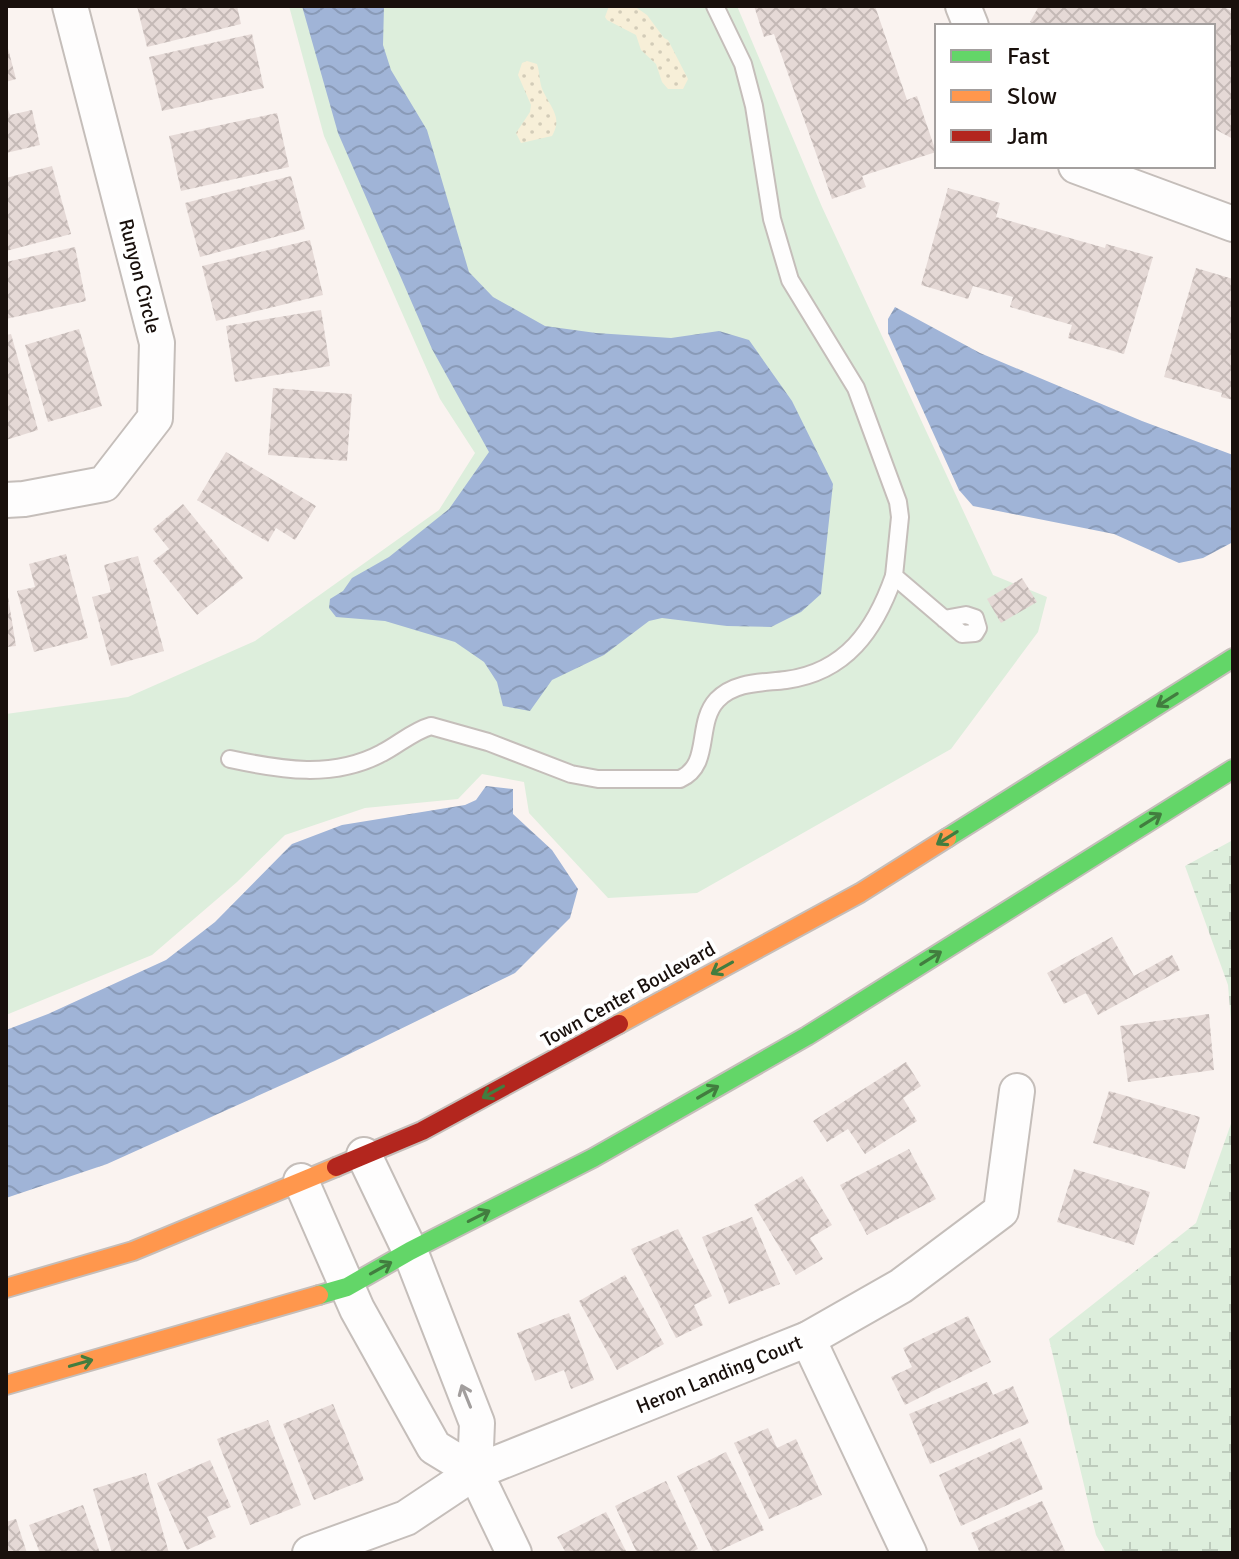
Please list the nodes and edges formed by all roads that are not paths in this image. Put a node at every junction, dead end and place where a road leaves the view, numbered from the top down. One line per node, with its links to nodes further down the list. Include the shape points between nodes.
1 (70, 6): 5 (street, Runyon Circle, via 157,343 155,418 104,484)
2 (715, 6): 6 (lane, via 743,64 769,207 790,280 856,388 898,502)
3 (1081, 168): 4 (street)
4 (1233, 224)
5 (6, 500)
6 (894, 576): 7 (lane); 9 (lane, via 883,608 839,661 814,675 733,689 717,701 706,719 698,764 680,779 571,774 431,726 380,754 322,771)
7 (944, 619)
8 (1233, 658): 12 (main road, Town Center Boulevard, one-way to 12, via 860,893 422,1131)
9 (230, 759)
10 (1233, 769): 14 (main road, one-way to 10, via 593,1158 807,1036)
11 (1017, 1091): 17 (street, Heron Landing Court, via 1001,1211 901,1286)
12 (364, 1155): 13 (main road, Town Center Boulevard); 14 (street)
13 (301, 1181): 15 (street); 16 (main road, Town Center Boulevard, via 133,1251)
14 (410, 1251): 15 (main road, one-way to 14); 19 (street, one-way to 14, via 477,1423)
15 (347, 1287): 18 (main road, one-way to 15); 19 (street, via 434,1447)
16 (6, 1288)
17 (808, 1339): 19 (street, Heron Landing Court); 22 (street)
18 (6, 1385)
19 (475, 1472): 20 (street, Heron Landing Court, via 406,1518); 21 (street)
20 (310, 1553)
21 (514, 1553)
22 (909, 1553)

